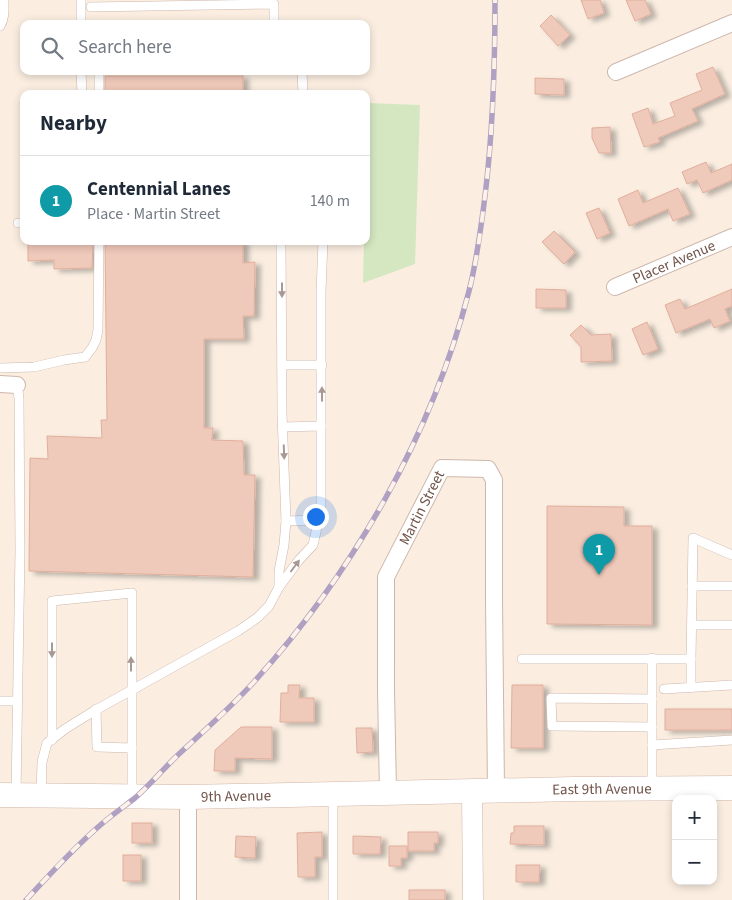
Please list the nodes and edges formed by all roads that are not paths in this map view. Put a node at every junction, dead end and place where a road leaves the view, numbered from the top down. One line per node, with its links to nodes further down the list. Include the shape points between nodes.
1 (4, 0): 7 (lane)
2 (81, 0): 4 (lane)
3 (91, 6): 5 (lane, via 274,4)
4 (81, 20)
5 (274, 20)
6 (732, 23): 8 (street)
7 (0, 26)
8 (616, 72)
9 (82, 75): 12 (lane)
10 (99, 75): 13 (lane)
11 (302, 75): 14 (lane)
12 (82, 90)
13 (99, 90)
14 (304, 90)
15 (732, 237): 19 (street, Placer Avenue)
16 (99, 245): 22 (lane, via 99,320 96,340 85,357)
17 (282, 245): 20 (lane, one-way to 20)
18 (323, 245): 21 (lane)
19 (615, 287)
20 (282, 365): 21 (lane); 26 (lane)
21 (322, 365): 25 (lane, one-way to 21)
22 (0, 368)
23 (0, 384): 24 (street)
24 (17, 385): 44 (lane, via 20,551)
25 (321, 426): 26 (lane); 27 (lane, via 321,510)
26 (282, 427): 28 (lane, one-way to 28)
27 (318, 520): 28 (lane); 32 (lane, one-way to 27, via 313,545)
28 (286, 521): 32 (lane)
29 (732, 555): 30 (lane, via 693,538)
30 (692, 586): 31 (lane); 33 (lane)
31 (732, 586)
32 (278, 587): 41 (lane, via 269,606 257,618)
33 (692, 624): 34 (lane); 37 (lane)
34 (732, 625)
35 (652, 658): 36 (lane); 37 (lane); 42 (lane)
36 (522, 659)
37 (691, 659): 39 (lane)
38 (732, 685): 39 (lane)
39 (691, 688): 40 (lane)
40 (664, 689)
41 (131, 690): 45 (lane); 47 (lane, one-way to 47, via 132,593 52,601); 50 (lane)
42 (652, 699): 46 (lane); 46 (lane, via 551,698 552,726)
43 (0, 701): 44 (lane)
44 (17, 701): 57 (lane)
45 (96, 709): 47 (lane); 50 (lane, via 96,747)
46 (652, 727): 49 (lane)
47 (52, 740): 58 (lane, via 47,743 42,762)
48 (732, 740): 49 (lane)
49 (652, 745): 51 (lane)
50 (132, 748): 59 (lane)
51 (652, 788): 52 (main road, East 9th Avenue); 53 (main road, East 9th Avenue)
52 (732, 788)
53 (496, 790): 54 (main road, East 9th Avenue); 55 (street, Martin Street, via 494,480 488,469 442,468 386,577)
54 (472, 791): 55 (main road, 9th Avenue); 63 (street)
55 (388, 793): 56 (main road, 9th Avenue)
56 (333, 794): 60 (main road, 9th Avenue); 62 (lane)
57 (8, 795): 58 (main road, 9th Avenue)
58 (41, 796): 59 (main road, 9th Avenue)
59 (132, 797): 60 (main road, 9th Avenue)
60 (188, 798): 61 (street)
61 (188, 900)
62 (333, 900)
63 (472, 900)

